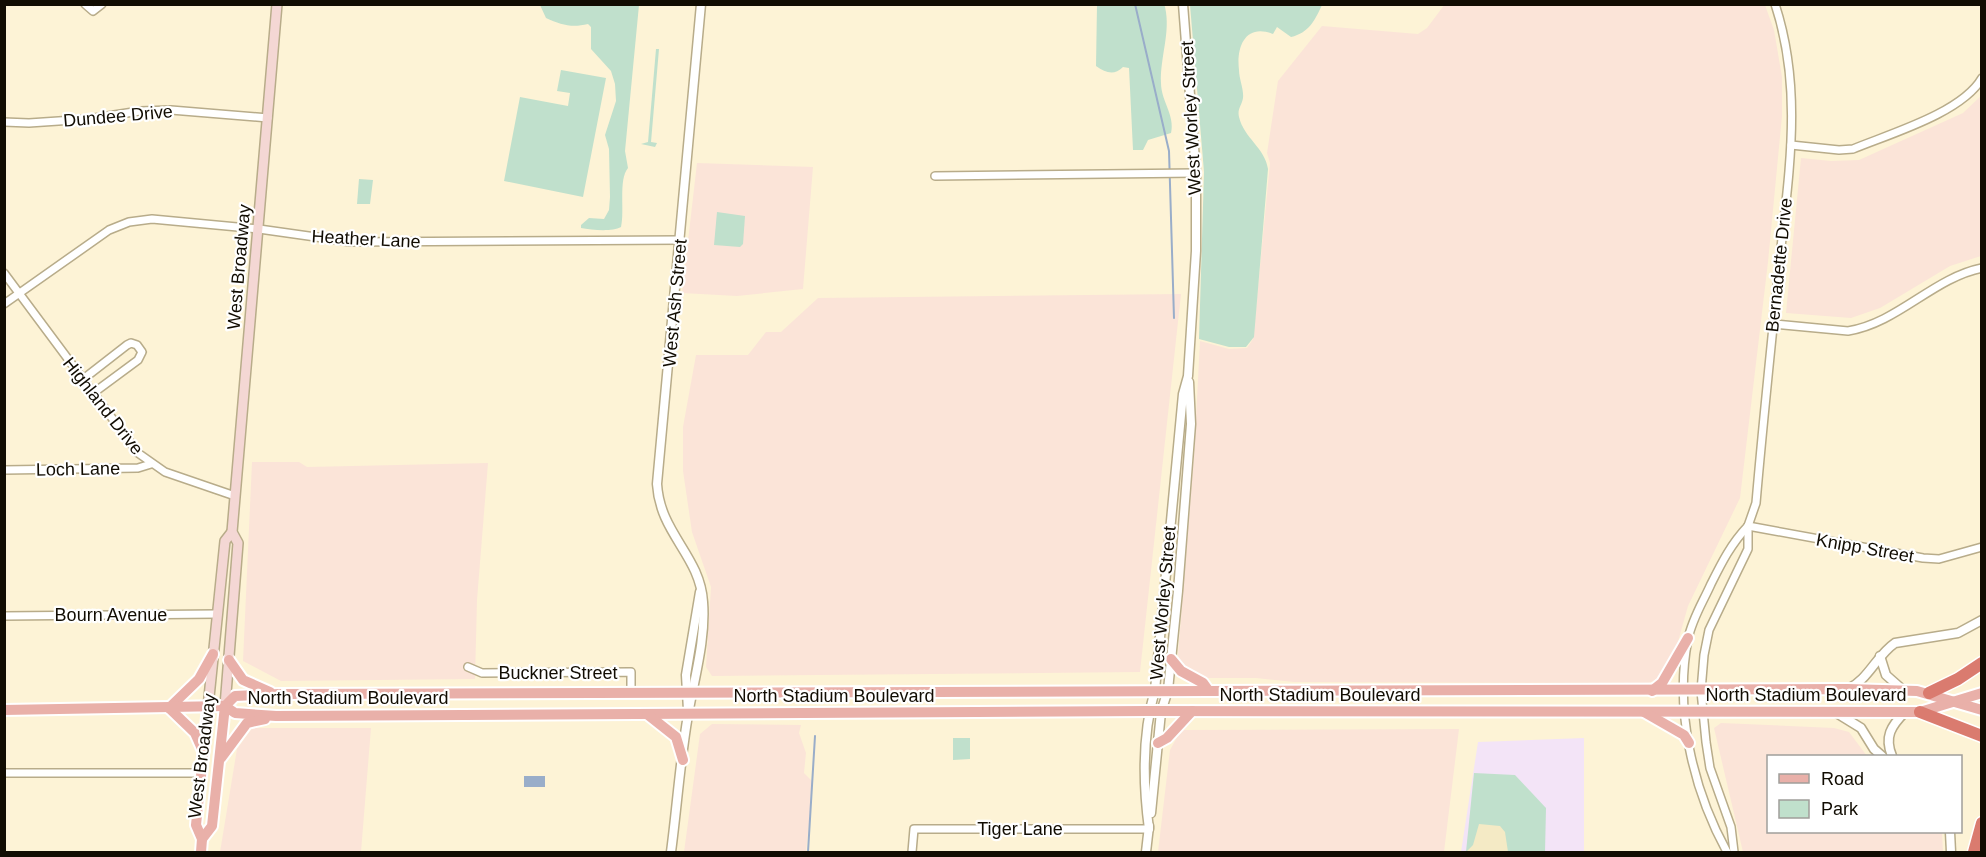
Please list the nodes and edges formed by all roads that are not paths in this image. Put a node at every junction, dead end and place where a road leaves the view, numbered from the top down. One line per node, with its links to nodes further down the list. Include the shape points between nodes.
1 (85, 4): 2 (street, via 93,11)
2 (102, 4)
3 (277, 4): 8 (main road, West Broadway)
4 (701, 4): 14 (street, West Ash Street)
5 (1183, 4): 11 (street, West Worley Street)
6 (1775, 4): 10 (street, Bernadette Drive, via 1792,76)
7 (1982, 78): 10 (street, via 1965,96 1938,113 1853,149)
8 (268, 118): 9 (street, Dundee Drive, via 171,110 76,120); 13 (main road, West Broadway)
9 (4, 122)
10 (1791, 145): 19 (street, Bernadette Drive)
11 (1196, 173): 12 (street); 20 (street, West Worley Street, via 1196,251)
12 (935, 176)
13 (259, 229): 14 (street, Heather Lane, via 351,242); 17 (street, Heather Lane, via 152,219 129,222 109,230); 25 (main road, West Broadway)
14 (681, 240): 44 (street, West Ash Street, via 658,498 667,526 691,560 703,609)
15 (1982, 268): 19 (street, via 1962,274 1879,322 1858,329)
16 (4, 273): 17 (street, Highland Drive)
17 (19, 293): 18 (street, Heather Lane); 21 (street, Highland Drive)
18 (4, 304)
19 (1774, 324): 26 (street, Bernadette Drive, via 1756,503)
20 (1188, 376): 35 (street, West Worley Street, via 1191,424); 39 (street, West Worley Street, via 1183,394)
21 (82, 380): 22 (street, Highland Drive); 22 (street, via 127,345 140,348 138,360)
22 (92, 394): 23 (street, Highland Drive, via 123,437)
23 (151, 464): 24 (street, Loch Lane, via 138,468); 25 (street, Highland Drive)
24 (4, 470)
25 (235, 496): 27 (main road, West Broadway)
26 (1748, 526): 28 (street, Knipp Street, via 1923,558 1939,559); 32 (street, Bernadette Drive, via 1731,544); 47 (street, Bernadette Drive, via 1748,549 1709,630)
27 (232, 532): 29 (main road, West Broadway, via 225,541); 36 (main road, West Broadway, via 238,543)
28 (1982, 547)
29 (218, 614): 30 (street, Bourn Avenue); 33 (main road, West Broadway)
30 (4, 616)
31 (1982, 620): 34 (street, via 1958,633 1895,643)
32 (1688, 638): 45 (main road, via 1662,683); 46 (street, Bernadette Drive)
33 (213, 654): 54 (main road, West Broadway); 55 (main road, via 199,679)
34 (1880, 656): 42 (street, via 1860,683); 43 (street, via 1886,675)
35 (1171, 659): 40 (street, West Worley Street); 41 (main road)
36 (229, 660): 51 (main road, via 243,680); 53 (main road, West Broadway)
37 (1982, 663): 49 (highway)
38 (468, 667): 48 (street, Buckner Street, via 482,673 631,672)
39 (1155, 690): 40 (main road, North Stadium Boulevard); 44 (main road, North Stadium Boulevard); 58 (street, West Worley Street)
40 (1168, 690): 41 (main road, North Stadium Boulevard); 59 (street, West Worley Street)
41 (1208, 690): 45 (main road, North Stadium Boulevard)
42 (1847, 690): 43 (main road, North Stadium Boulevard); 47 (main road, North Stadium Boulevard)
43 (1903, 690): 49 (main road, North Stadium Boulevard)
44 (690, 691): 48 (main road, North Stadium Boulevard); 68 (street, West Ash Street)
45 (1652, 691): 46 (main road, North Stadium Boulevard)
46 (1684, 691): 47 (main road, North Stadium Boulevard); 62 (street, Bernadette Drive)
47 (1701, 691): 63 (street, Bernadette Drive)
48 (630, 692): 51 (main road, North Stadium Boulevard)
49 (1929, 693): 52 (main road, North Stadium Boulevard)
50 (1982, 693): 52 (main road, North Stadium Boulevard)
51 (279, 694): 53 (main road, North Stadium Boulevard, via 235,696)
52 (1955, 702): 57 (main road, North Stadium Boulevard); 66 (main road, North Stadium Boulevard)
53 (225, 706): 54 (main road); 69 (main road, North Stadium Boulevard, via 235,713); 77 (main road, West Broadway)
54 (208, 707): 55 (main road); 73 (main road, West Broadway)
55 (169, 708): 56 (main road); 73 (main road, via 195,733)
56 (4, 710)
57 (1982, 710)
58 (1149, 711): 59 (main road, North Stadium Boulevard); 68 (main road, North Stadium Boulevard); 81 (street, West Worley Street, via 1144,791)
59 (1161, 711): 60 (main road, North Stadium Boulevard); 71 (street, West Worley Street)
60 (1192, 711): 61 (main road, North Stadium Boulevard); 71 (main road)
61 (1644, 711): 62 (main road, North Stadium Boulevard); 72 (main road, via 1684,735)
62 (1685, 711): 63 (main road, North Stadium Boulevard); 72 (street, Bernadette Drive)
63 (1702, 711): 64 (main road, North Stadium Boulevard); 89 (street, Bernadette Drive, via 1710,768 1731,827)
64 (1835, 711): 65 (main road, North Stadium Boulevard); 74 (street, via 1861,728)
65 (1905, 712): 66 (main road, North Stadium Boulevard); 75 (street, via 1888,736)
66 (1920, 712): 70 (highway)
67 (646, 714): 68 (main road, North Stadium Boulevard); 69 (main road, North Stadium Boulevard); 76 (main road, via 676,737)
68 (688, 714): 76 (street, West Ash Street)
69 (276, 716): 77 (main road, via 247,723)
70 (1982, 736)
71 (1158, 743): 81 (street, West Worley Street)
72 (1689, 743): 88 (street, Bernadette Drive, via 1699,785)
73 (203, 751): 79 (main road, West Broadway)
74 (1881, 755)
75 (1892, 755)
76 (683, 760): 85 (street, West Ash Street)
77 (218, 763): 83 (main road, West Broadway, via 212,826)
78 (4, 772): 79 (street)
79 (201, 773): 83 (main road, West Broadway, via 196,825)
80 (1982, 824): 91 (highway)
81 (1149, 829): 86 (street, Tiger Lane, via 914,829); 87 (street, West Worley Street)
82 (1950, 833): 90 (street)
83 (202, 839): 84 (main road, West Broadway)
84 (201, 852)
85 (670, 852)
86 (912, 852)
87 (1146, 852)
88 (1728, 852)
89 (1734, 852)
90 (1951, 852)
91 (1974, 852)

